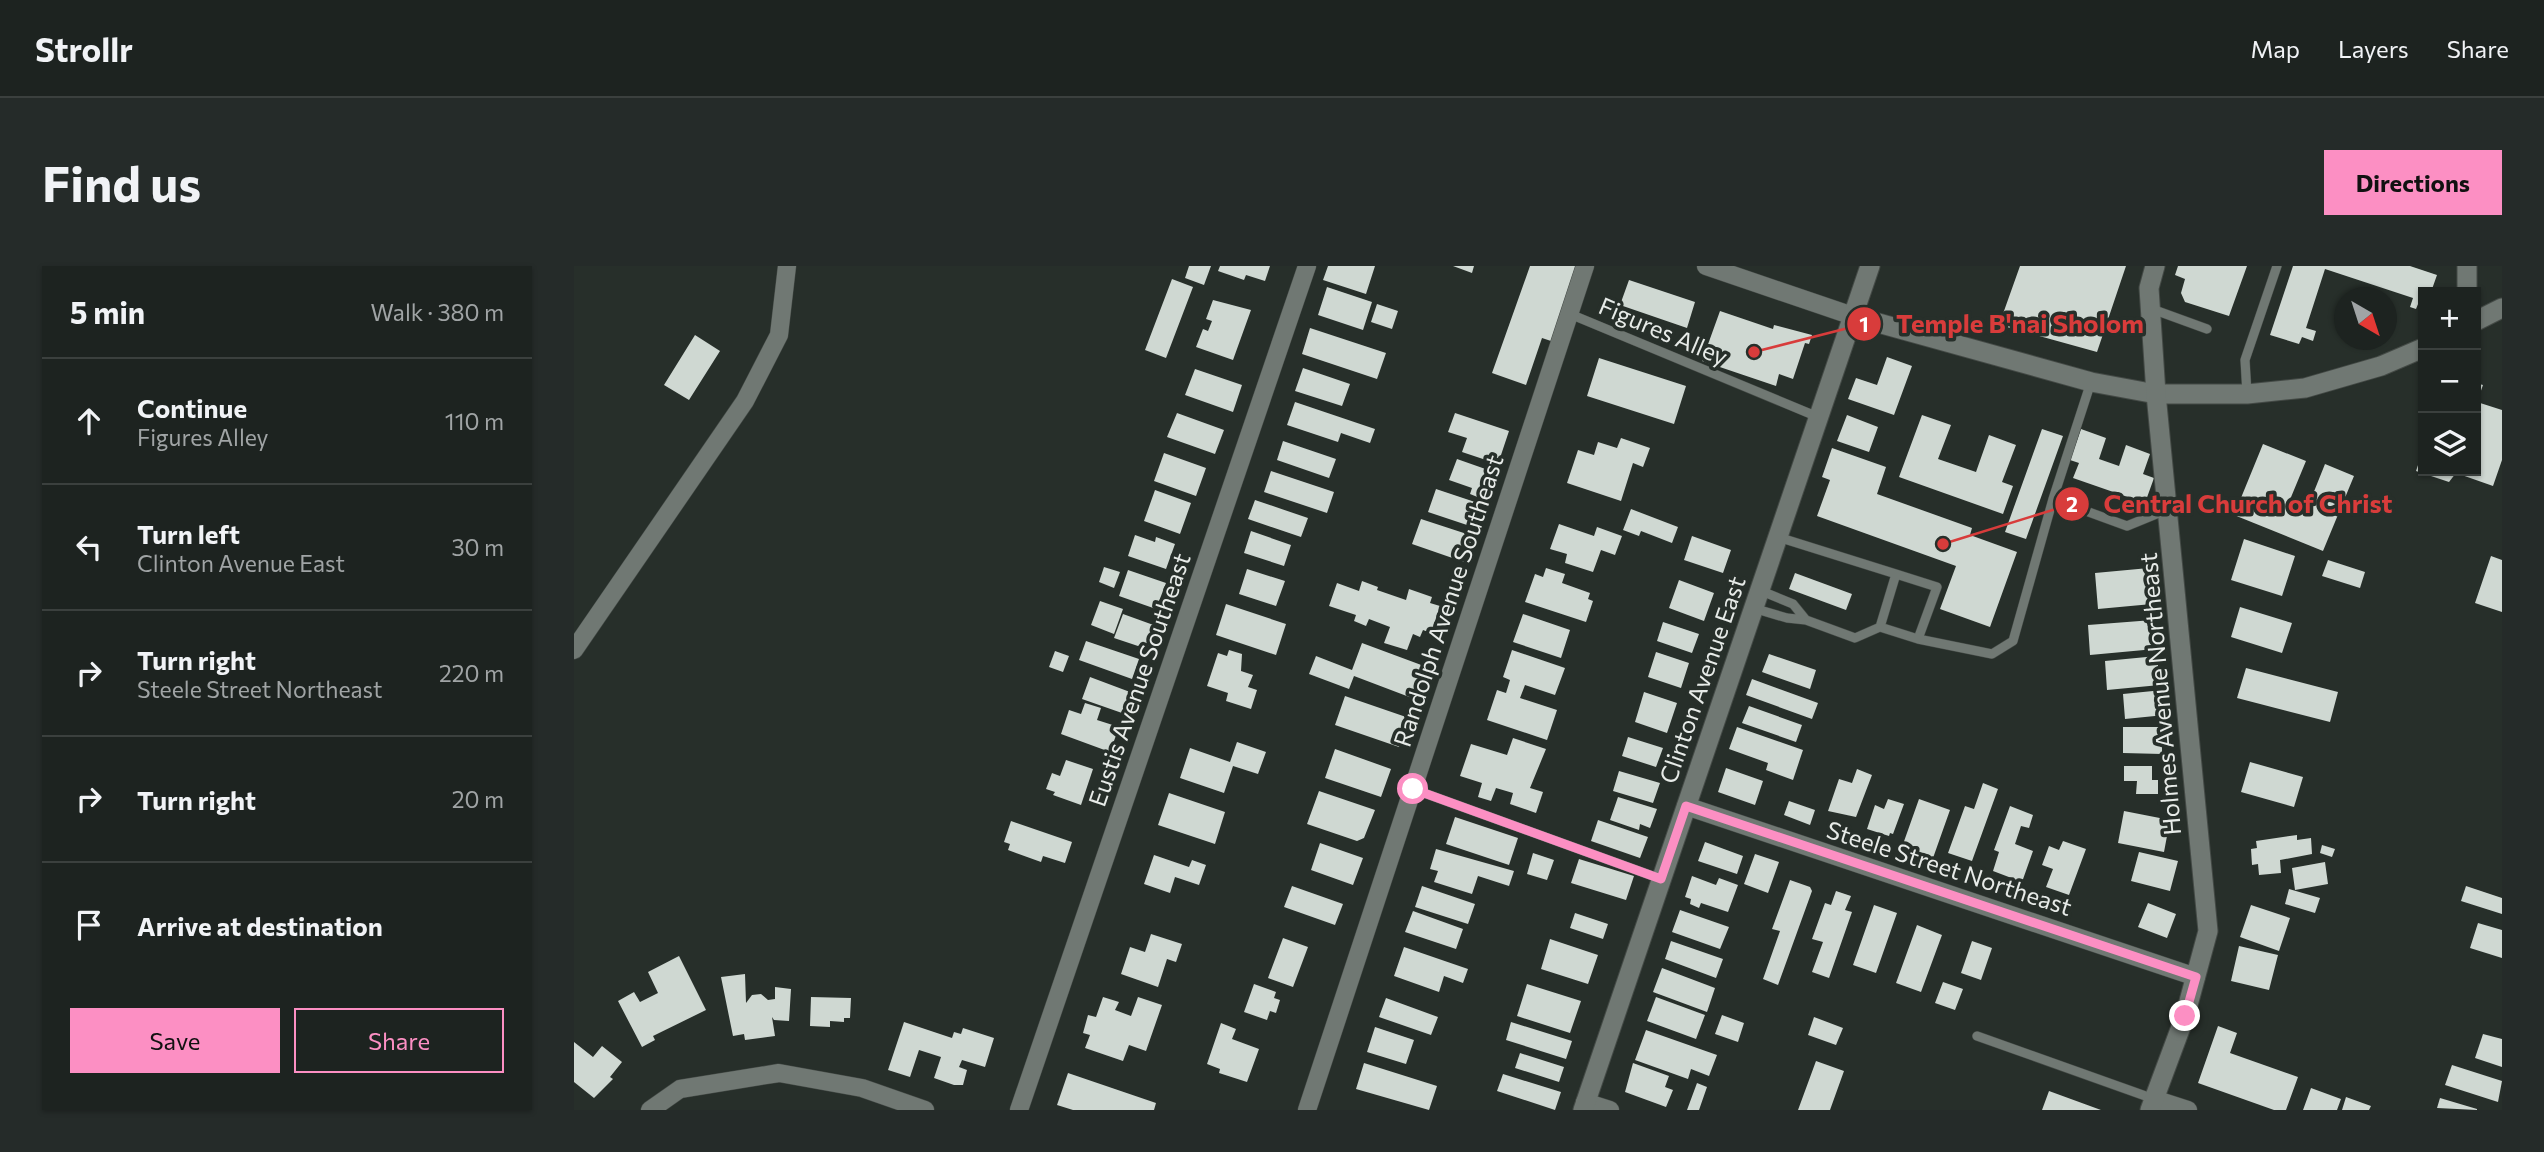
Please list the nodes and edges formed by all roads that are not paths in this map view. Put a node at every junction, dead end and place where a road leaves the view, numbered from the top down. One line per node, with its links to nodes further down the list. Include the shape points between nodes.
1 (787, 266): 29 (street, via 779,335 745,401)
2 (1307, 266): 39 (street, Eustis Avenue Southeast)
3 (1585, 266): 12 (street, Randolph Avenue Southeast)
4 (1706, 266): 13 (street)
5 (1870, 266): 13 (street, Clinton Avenue East)
6 (2155, 266): 11 (street, Holmes Avenue Northeast, via 2148,288)
7 (2277, 266): 19 (lane, via 2245,360)
8 (2467, 266): 9 (street)
9 (2467, 287)
10 (2502, 308): 14 (street)
11 (2150, 309): 15 (lane); 18 (street, Holmes Avenue Northeast)
12 (1570, 314): 20 (lane, Figures Alley); 30 (street, Randolph Avenue Southeast)
13 (1853, 316): 17 (street); 20 (street, Clinton Avenue East)
14 (2481, 318)
15 (2207, 329)
16 (2418, 350): 19 (street, via 2305,388)
17 (2091, 382): 18 (street); 21 (lane)
18 (2156, 394): 19 (street); 22 (street, Holmes Avenue Northeast)
19 (2247, 394)
20 (1818, 417): 23 (street, Clinton Avenue East)
21 (2053, 499): 22 (lane, via 2127,526); 28 (lane, via 2012,641 1992,654)
22 (2168, 509): 33 (street, Holmes Avenue Northeast, via 2208,931)
23 (1778, 537): 24 (lane); 25 (street, Clinton Avenue East)
24 (1896, 574): 27 (lane); 28 (lane, via 1937,587)
25 (1756, 599): 26 (lane, via 1787,618); 26 (lane, via 1793,604); 31 (street, Clinton Avenue East)
26 (1806, 620): 27 (lane, via 1855,638)
27 (1880, 627): 28 (lane)
28 (1918, 639)
29 (574, 650)
30 (1413, 789): 32 (lane); 40 (street, Randolph Avenue Southeast)
31 (1686, 806): 32 (street, Clinton Avenue East); 33 (street, Steele Street Northeast)
32 (1661, 879): 36 (street, Clinton Avenue East)
33 (2196, 977): 35 (street, Holmes Avenue Northeast)
34 (1977, 1036): 35 (lane)
35 (2152, 1105): 42 (street)
36 (1584, 1106): 41 (street)
37 (650, 1110): 38 (street, via 680,1088 779,1073 862,1088)
38 (925, 1110)
39 (1019, 1110)
40 (1307, 1110)
41 (1610, 1110)
42 (2188, 1110)

